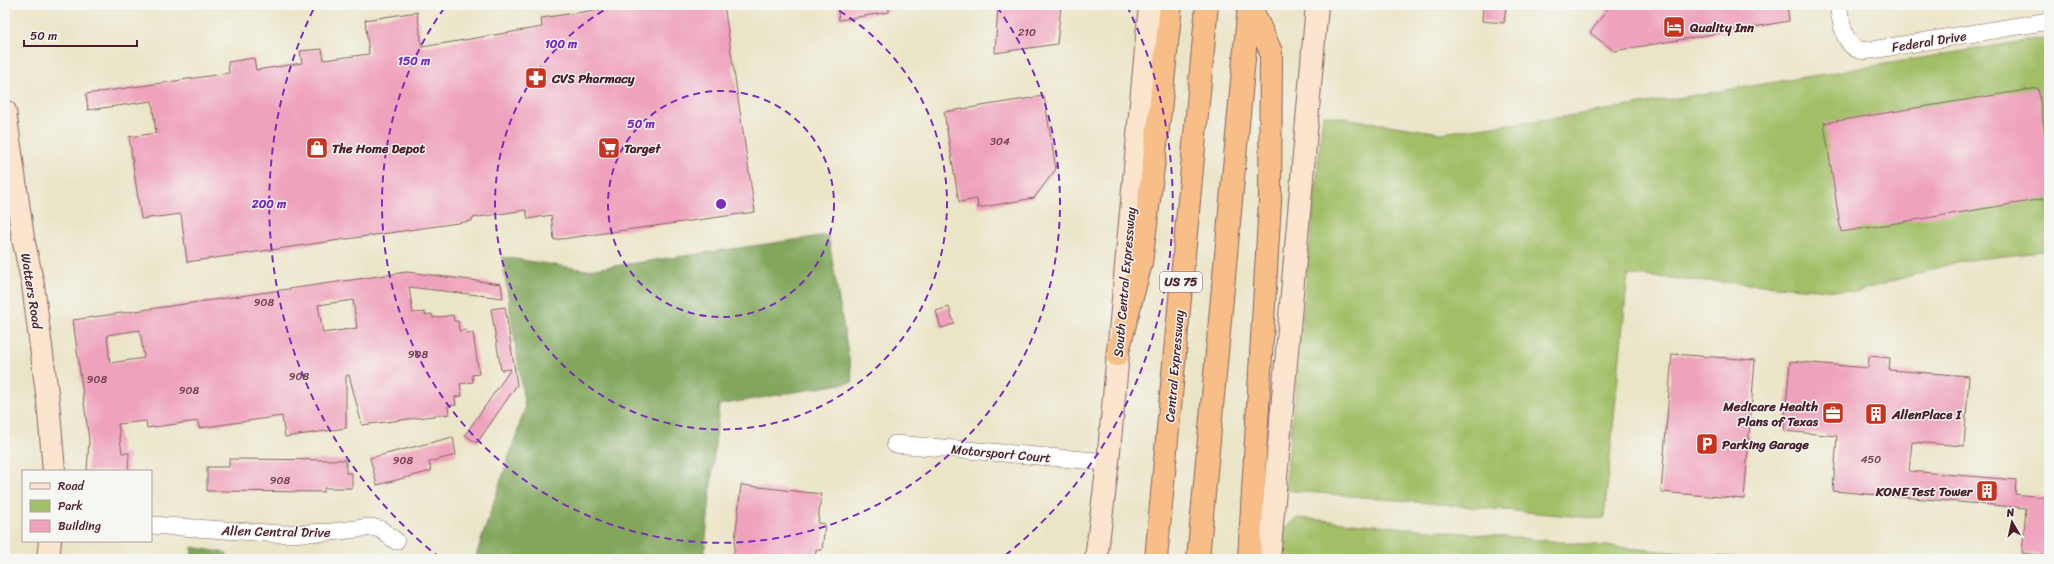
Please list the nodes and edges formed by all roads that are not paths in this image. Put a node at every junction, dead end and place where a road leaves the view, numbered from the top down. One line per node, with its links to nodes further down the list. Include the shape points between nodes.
1 (1150, 5): 9 (main road, South Central Expressway)
2 (1171, 5): 9 (highway, via 1140,263)
3 (1207, 5): 18 (highway, Central Expressway / US 75)
4 (1249, 5): 19 (highway); 20 (highway, via 1271,52 1270,202)
5 (1317, 5): 21 (main road)
6 (1838, 5): 7 (street, Federal Drive, via 1844,30 1851,44 1859,50)
7 (2049, 21)
8 (5, 111): 12 (main road, Watters Road, via 23,238 33,285)
9 (1117, 355): 11 (main road, South Central Expressway)
10 (895, 444): 11 (street, Motorsport Court)
11 (1108, 462): 17 (main road, South Central Expressway)
12 (54, 470)
13 (152, 526): 15 (street, Allen Central Drive, via 282,534 371,527 380,529)
14 (50, 542): 16 (main road)
15 (396, 542)
16 (48, 559)
17 (1096, 559)
18 (1156, 559)
19 (1198, 559)
20 (1249, 559)
21 (1269, 559)

